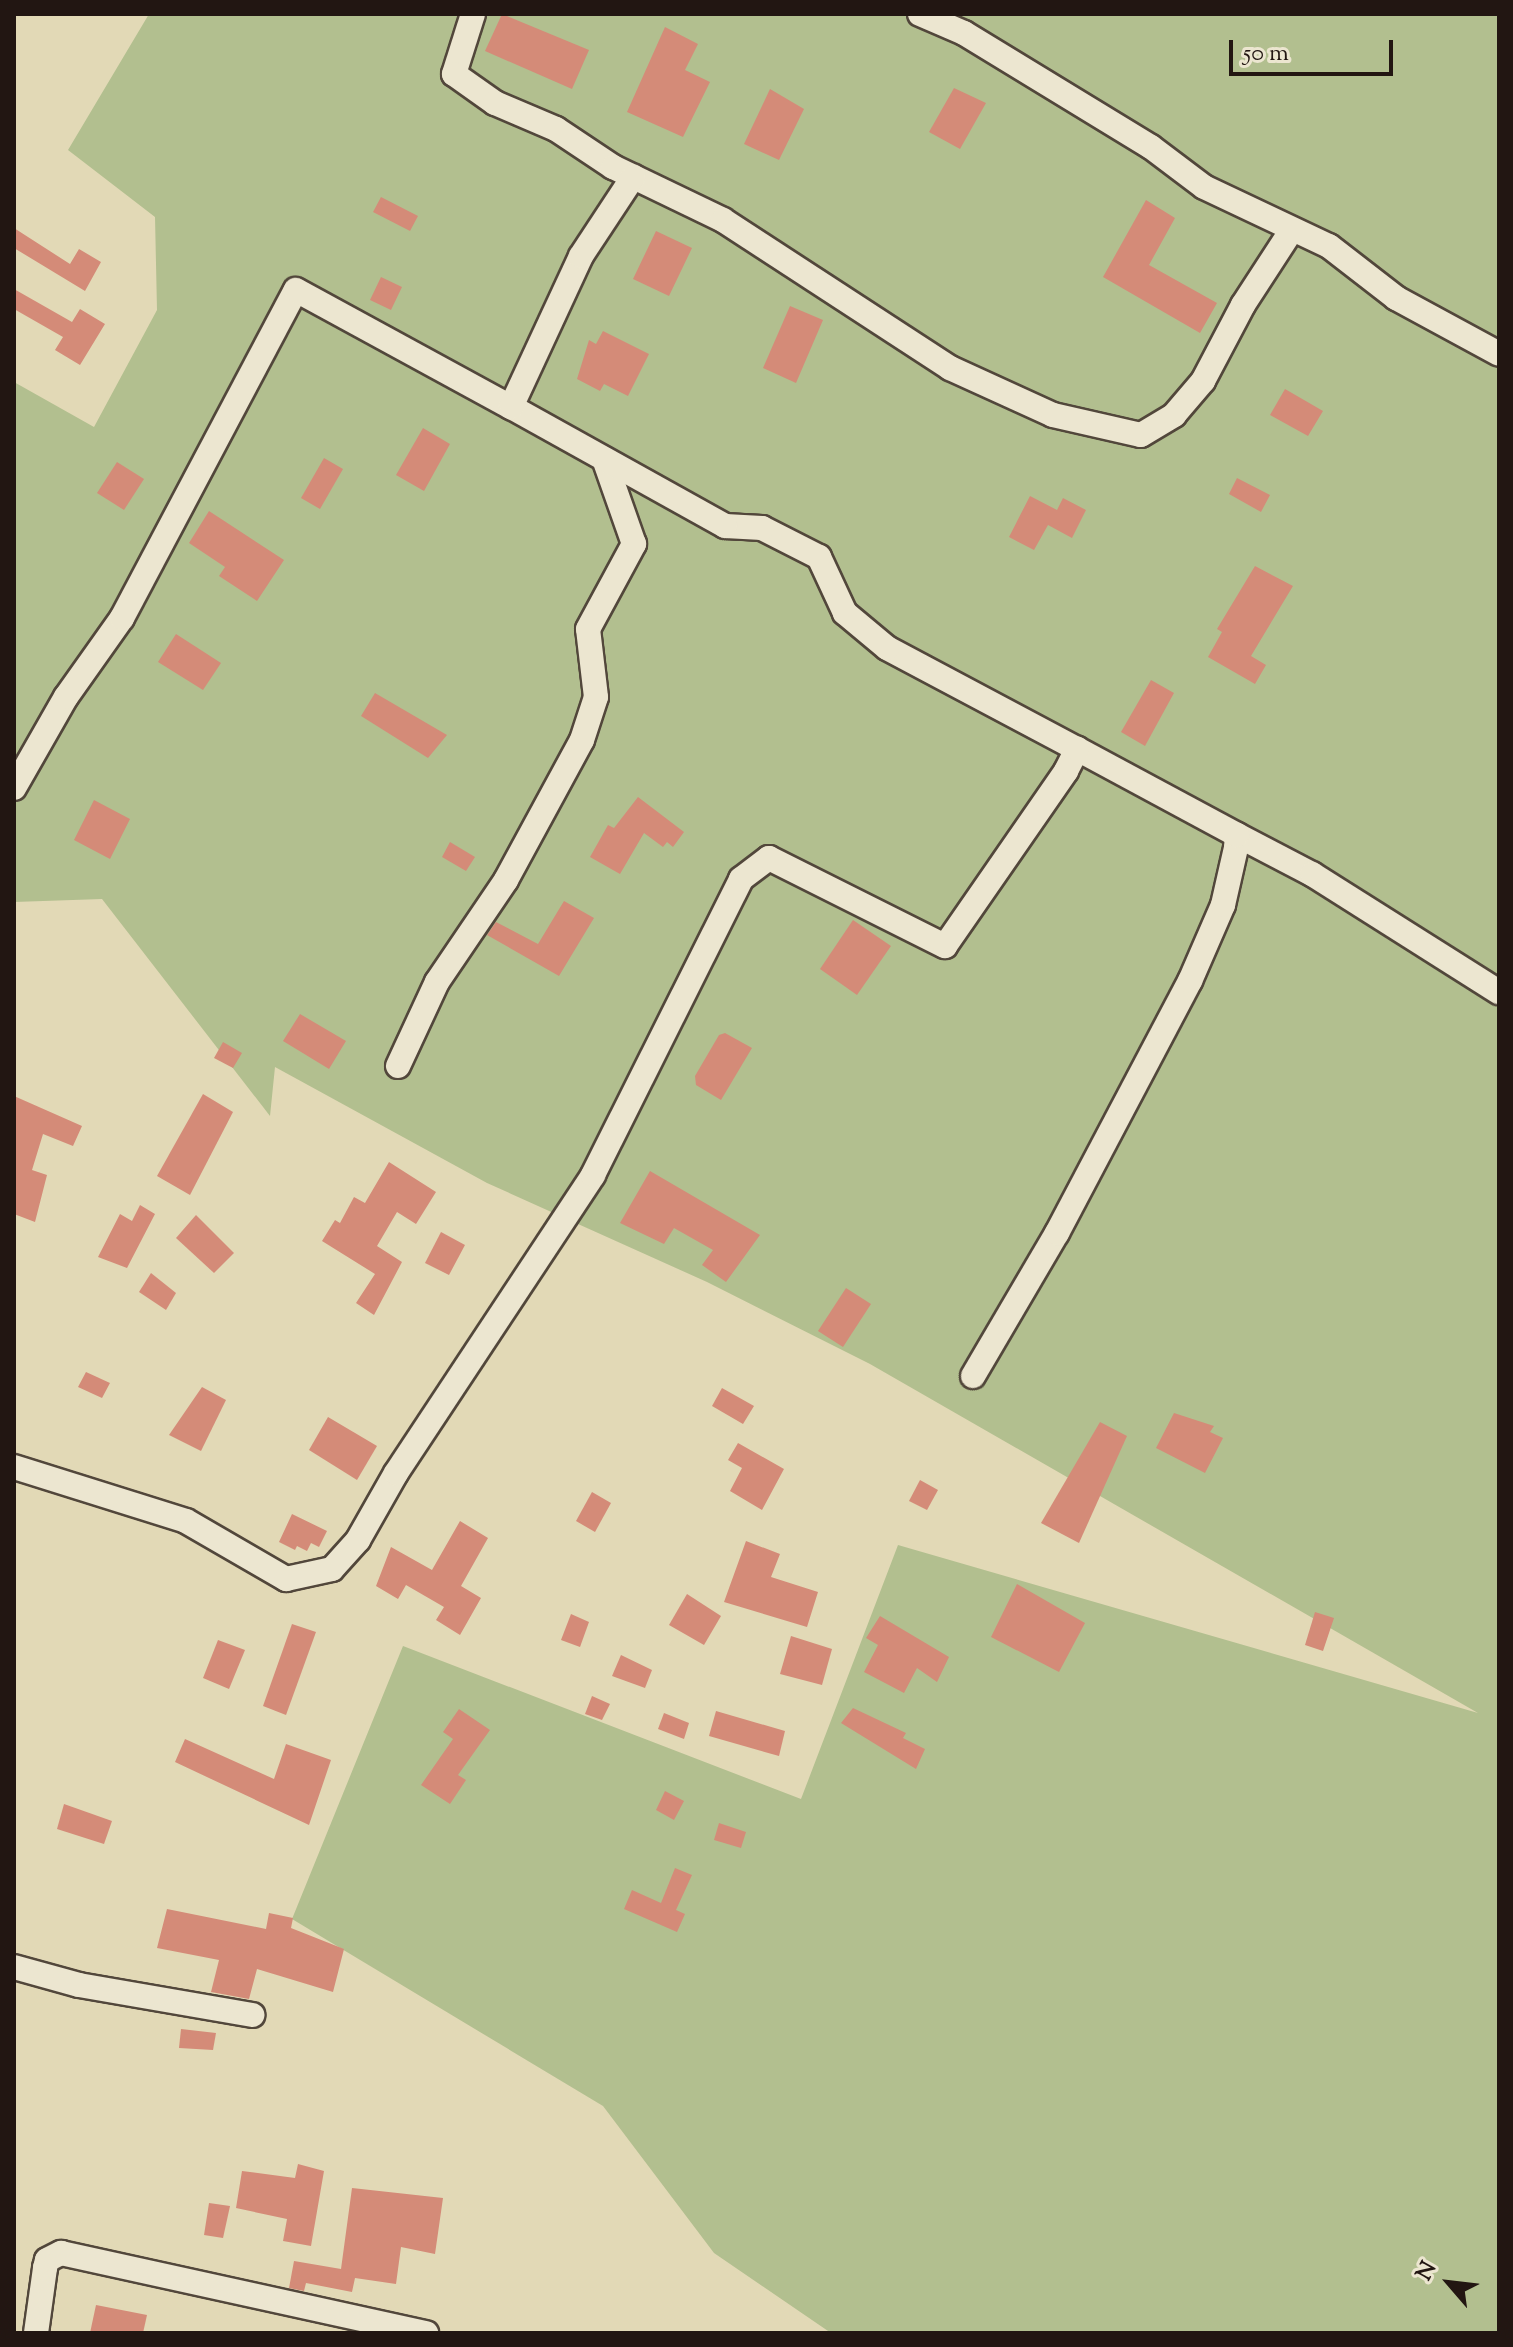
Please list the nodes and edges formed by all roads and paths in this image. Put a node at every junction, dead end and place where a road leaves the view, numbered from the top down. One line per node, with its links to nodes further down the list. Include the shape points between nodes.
1 (473, 14): 3 (street, via 454,74 495,103 556,129)
2 (920, 14): 4 (street, via 964,33 1151,147 1204,187)
3 (633, 177): 4 (street, via 723,220 950,368 1053,415 1141,435 1174,415 1203,381); 6 (street, via 581,256)
4 (1291, 231): 5 (street, via 1329,246 1396,298)
5 (1499, 354)
6 (511, 407): 7 (street); 9 (street, via 296,290 122,618 66,697)
7 (604, 459): 8 (street, via 725,526 762,528 819,557 845,613 887,648); 12 (street, via 634,544 588,629 596,697 582,740 506,880 437,982)
8 (1077, 749): 10 (street); 14 (street, via 1023,837 945,946 769,858 741,879 593,1175 396,1473 358,1540 332,1569 286,1579 186,1521)
9 (14, 788)
10 (1237, 835): 11 (street, via 1312,874); 13 (street, via 1223,905 1190,981 1057,1233)
11 (1499, 992)
12 (398, 1066)
13 (973, 1376)
14 (14, 1467)
15 (14, 1967): 16 (street, via 79,1985)
16 (252, 2015)
17 (36, 2333): 18 (street, via 45,2268 61,2253)
18 (426, 2333)

